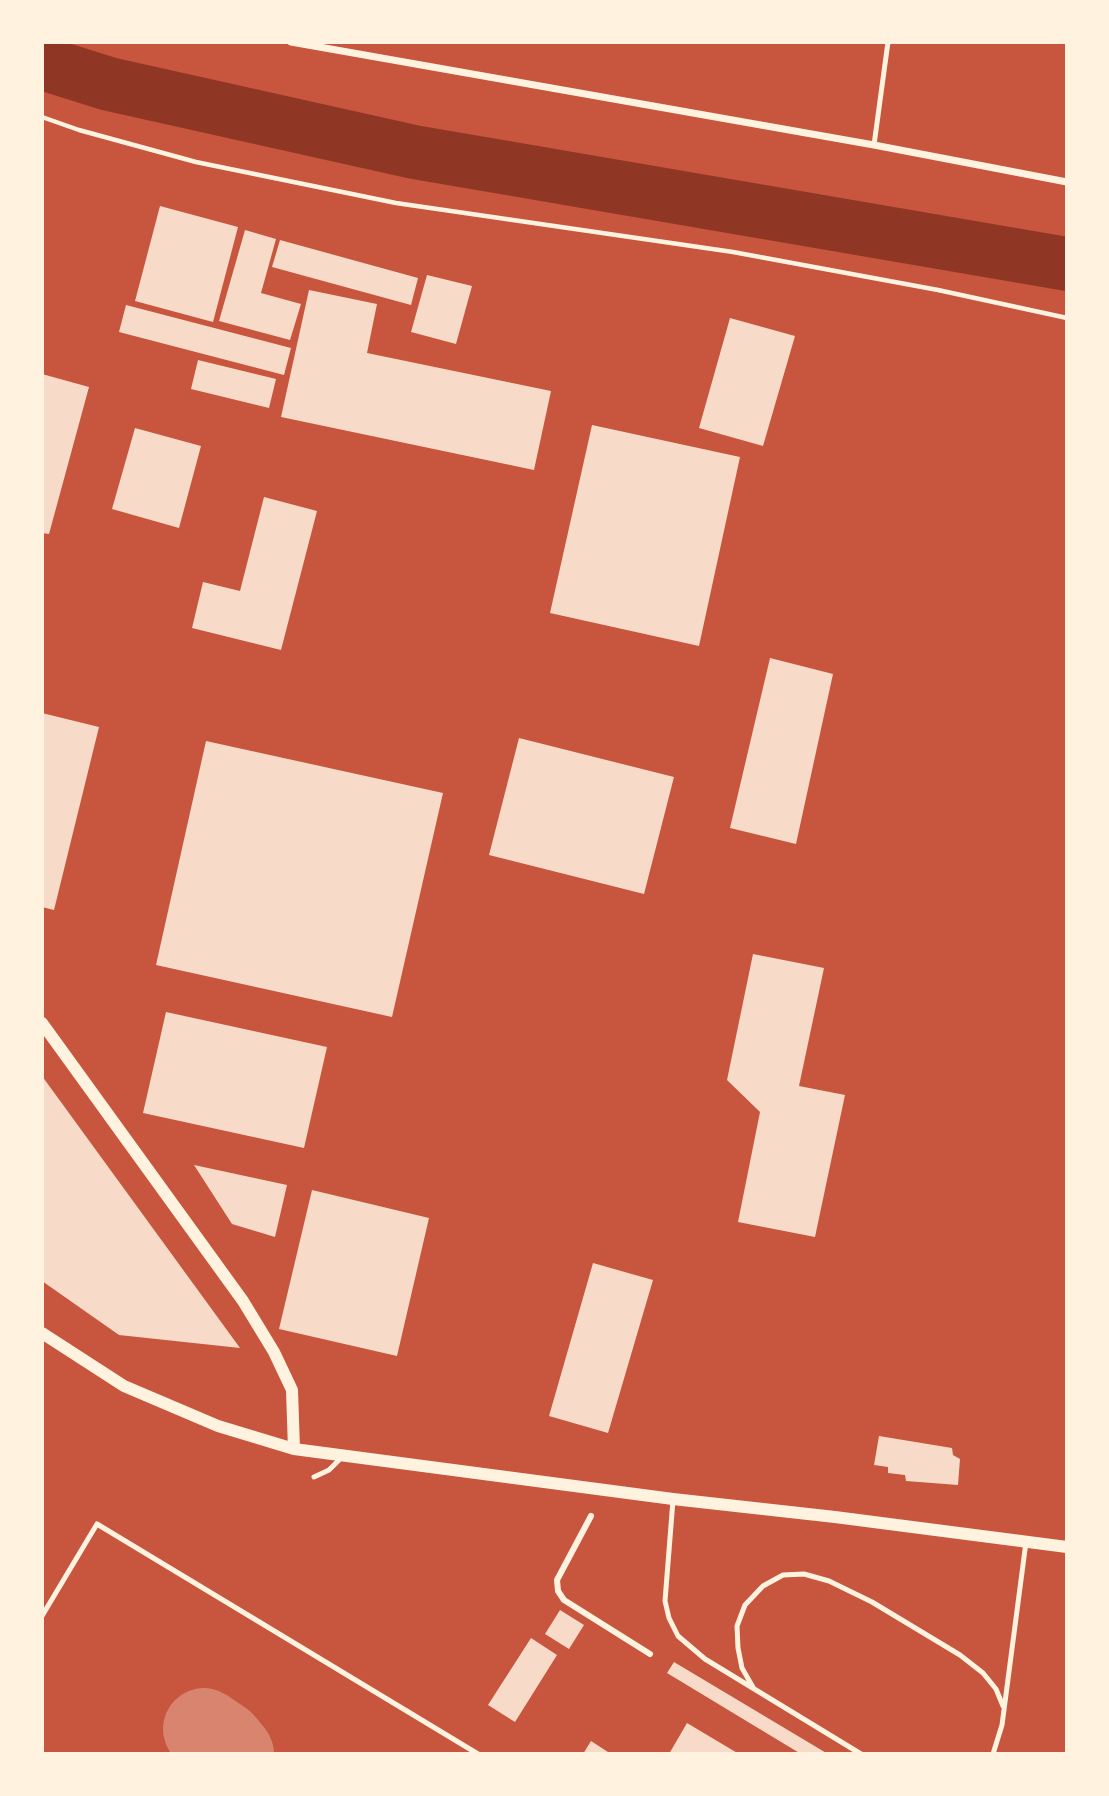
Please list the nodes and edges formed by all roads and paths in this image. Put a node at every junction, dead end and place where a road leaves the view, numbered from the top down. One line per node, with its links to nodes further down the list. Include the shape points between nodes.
1 (291, 42): 4 (street)
2 (888, 42): 4 (lane)
3 (42, 117): 6 (path, via 196,162 396,203 733,252)
4 (874, 145): 5 (street)
5 (1067, 182)
6 (1067, 317)
7 (42, 1023): 9 (street, via 243,1301 274,1352 292,1390)
8 (42, 1333): 9 (street, via 135,1391 218,1426)
9 (294, 1449): 10 (street)
10 (342, 1457): 11 (lane); 12 (street)
11 (314, 1477)
12 (673, 1499): 14 (street); 18 (lane, via 665,1601 669,1618 678,1636 705,1659)
13 (591, 1516): 17 (street, via 557,1580 558,1591 564,1600)
14 (1026, 1542): 15 (street); 19 (lane)
15 (1067, 1547)
16 (42, 1616): 20 (lane, via 97,1524)
17 (650, 1654)
18 (754, 1689): 19 (lane, via 737,1648 737,1626 745,1605 762,1586 783,1575 804,1574 872,1602 960,1655 984,1673); 21 (lane)
19 (1003, 1706): 22 (lane)
20 (478, 1754)
21 (861, 1754)
22 (993, 1754)

